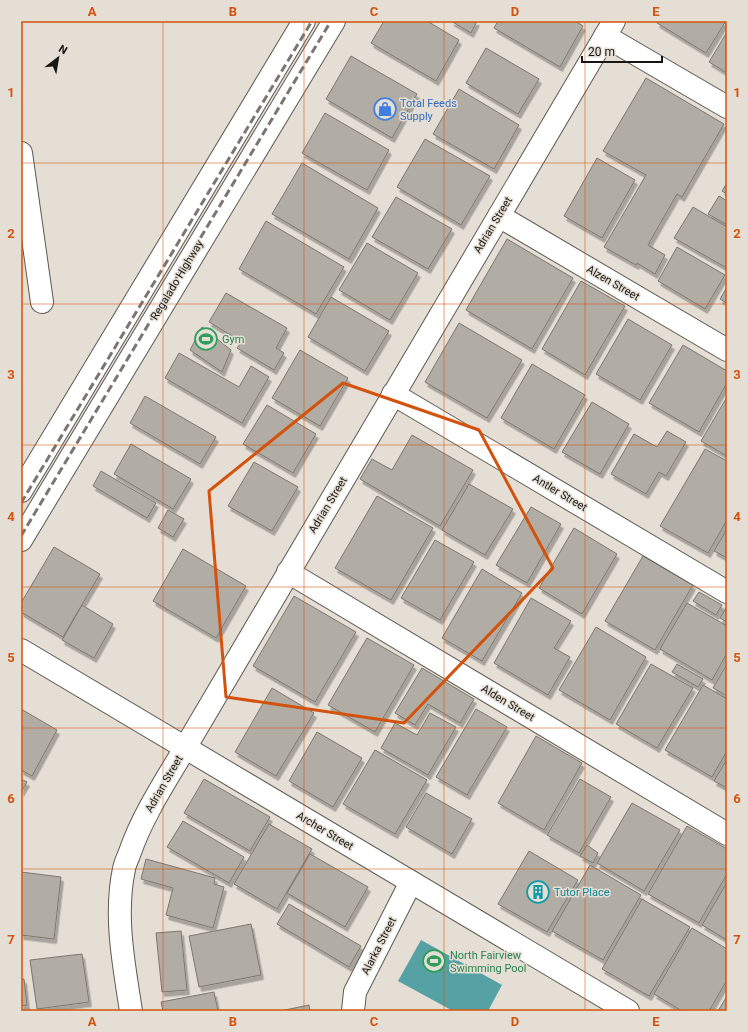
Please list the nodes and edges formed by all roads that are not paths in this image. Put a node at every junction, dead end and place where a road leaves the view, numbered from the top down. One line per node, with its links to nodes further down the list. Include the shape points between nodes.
1 (304, 21): 10 (street)
2 (334, 21): 11 (street, Regalado Highway)
3 (610, 28): 4 (street); 6 (street, Adrian Street)
4 (727, 106)
5 (21, 153): 7 (street)
6 (499, 216): 8 (street, Alzen Street); 9 (street, Adrian Street)
7 (42, 302)
8 (727, 350)
9 (393, 394): 12 (street, Adrian Street); 13 (street, Antler Street)
10 (21, 491)
11 (21, 540)
12 (288, 572): 15 (street, Adrian Street); 16 (street, Alden Street)
13 (727, 592)
14 (21, 650): 15 (street, Archer Street)
15 (185, 748): 17 (street, Archer Street); 18 (street, Adrian Street, via 149,810 124,869 120,905 122,949)
16 (727, 834)
17 (412, 882): 19 (street, Alarka Street, via 355,992); 20 (street, Archer Street)
18 (131, 1011)
19 (353, 1011)
20 (628, 1011)

